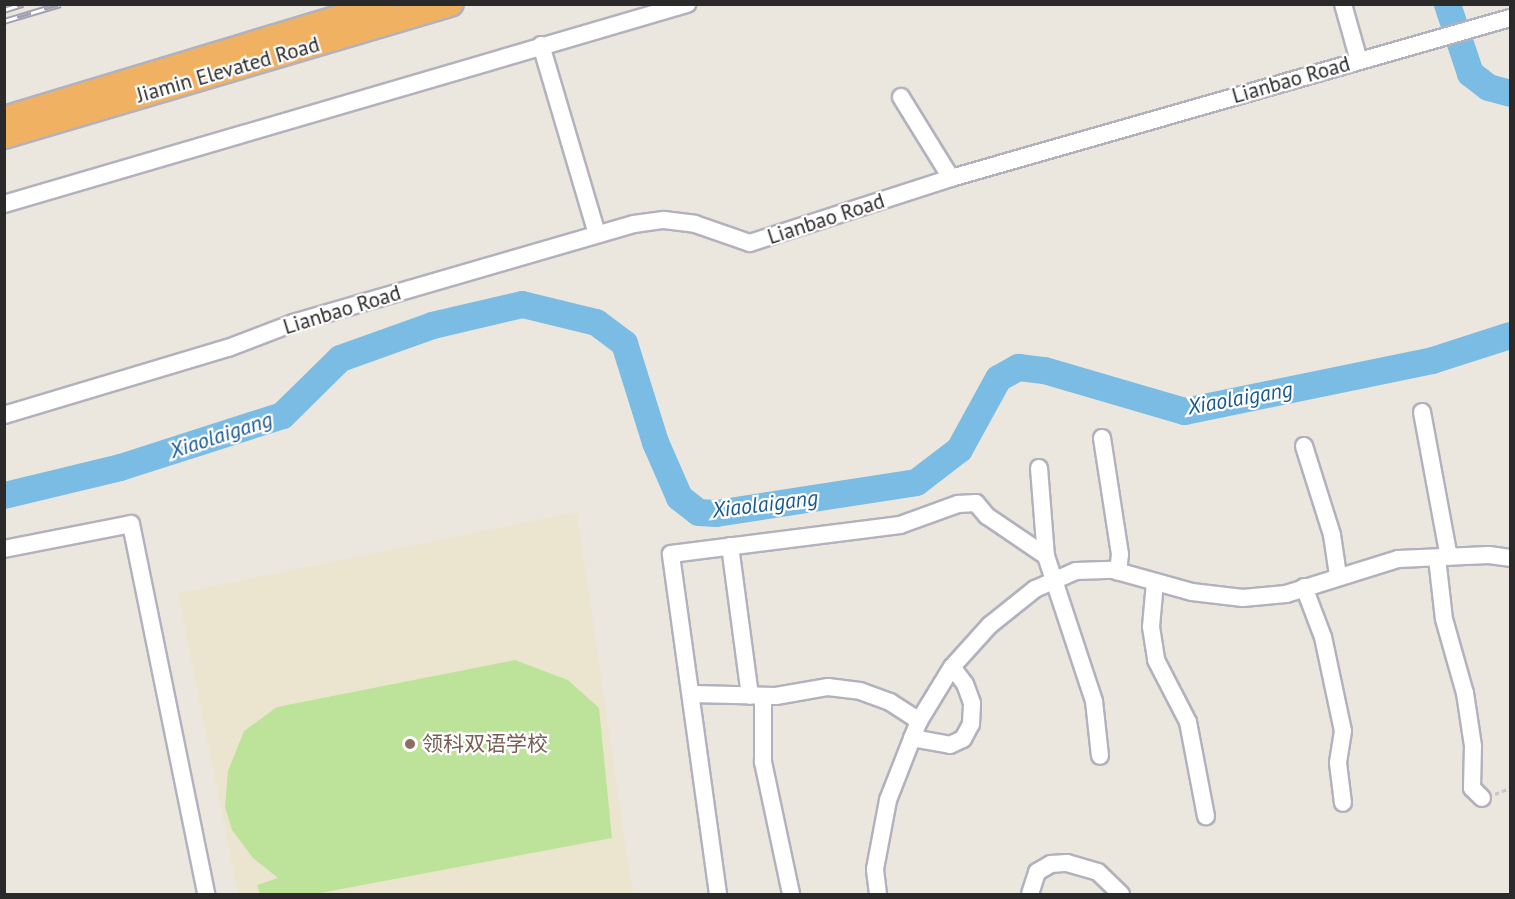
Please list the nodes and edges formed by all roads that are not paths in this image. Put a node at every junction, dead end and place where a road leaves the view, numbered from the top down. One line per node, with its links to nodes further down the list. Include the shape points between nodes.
1 (386, 4): 9 (highway, Jiamin Elevated Road)
2 (451, 4): 10 (highway, Jiamin Elevated Road)
3 (687, 4): 6 (street)
4 (1343, 4): 7 (street)
5 (1510, 18): 7 (street, Lianbao Road)
6 (541, 45): 12 (street); 13 (street)
7 (1359, 61): 11 (street, Lianbao Road)
8 (901, 97): 11 (street)
9 (4, 119)
10 (4, 136)
11 (951, 178): 13 (street, Lianbao Road, via 750,243 695,224 664,220)
12 (4, 204)
13 (597, 234): 15 (street, Lianbao Road, via 293,323 228,348)
14 (1422, 412): 22 (street)
15 (4, 415)
16 (1102, 438): 24 (street, via 1120,554)
17 (1304, 446): 25 (street, via 1332,535)
18 (1039, 468): 21 (street)
19 (730, 546): 21 (street, via 900,525 958,504 976,503 987,516); 30 (street, via 671,554); 31 (street)
20 (4, 549): 38 (street, via 131,524)
21 (1046, 556): 26 (street)
22 (1443, 557): 23 (street); 25 (street, via 1398,559); 35 (street, via 1444,619 1465,693 1473,746 1472,788)
23 (1510, 558)
24 (1118, 572): 26 (street, via 1076,572); 27 (street)
25 (1338, 575): 28 (street)
26 (1056, 580): 29 (street, via 1035,589 990,625); 34 (street, via 1094,701)
27 (1155, 582): 28 (street, via 1192,592 1243,598 1286,594); 37 (street, via 1151,627 1155,660 1188,722)
28 (1304, 587): 36 (street, via 1323,637 1343,731 1338,763)
29 (952, 667): 32 (street); 33 (street, via 965,684 972,703 971,724 963,739 950,745)
30 (692, 694): 31 (street); 39 (street)
31 (756, 696): 32 (street, via 828,687 860,691 890,702); 40 (street, via 763,762)
32 (918, 721): 33 (street)
33 (912, 738): 41 (street, via 888,800 875,869)
34 (1100, 756)
35 (1482, 798)
36 (1342, 803)
37 (1206, 816)
38 (206, 894)
39 (718, 894)
40 (791, 894)
41 (878, 894)
42 (1030, 894): 43 (street, via 1037,872 1051,864 1067,863 1098,872)
43 (1122, 894)

